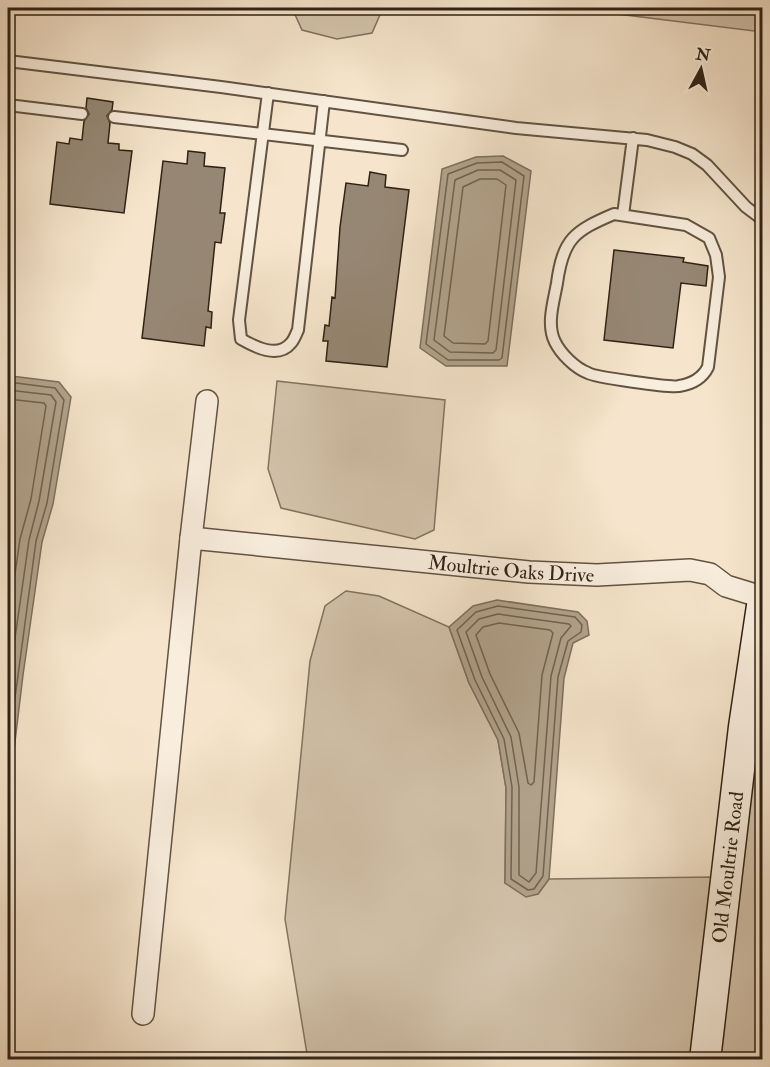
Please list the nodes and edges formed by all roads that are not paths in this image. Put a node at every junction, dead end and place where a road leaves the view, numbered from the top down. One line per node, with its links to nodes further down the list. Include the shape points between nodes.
1 (8, 61): 2 (lane)
2 (267, 93): 3 (lane); 7 (lane)
3 (324, 101): 8 (lane, via 516,128); 9 (lane)
4 (8, 105): 5 (lane)
5 (82, 114)
6 (114, 117): 7 (lane)
7 (263, 134): 9 (lane); 9 (lane, via 239,320 241,339 257,348 276,351 291,344 298,330)
8 (633, 138): 11 (lane); 12 (lane, via 692,154)
9 (319, 141): 10 (lane)
10 (402, 150)
11 (623, 215): 11 (lane, via 686,225 709,238 719,277 708,367 693,383 676,387 589,374 555,342 550,327 560,259 566,247 595,222 614,214)
12 (762, 219)
13 (207, 401): 14 (street)
14 (191, 538): 15 (street, Moultrie Oaks Drive, via 552,573 690,570 710,574 726,586); 17 (street)
15 (762, 597)
16 (762, 606): 18 (main road, Old Moultrie Road)
17 (143, 1014)
18 (705, 1059)

